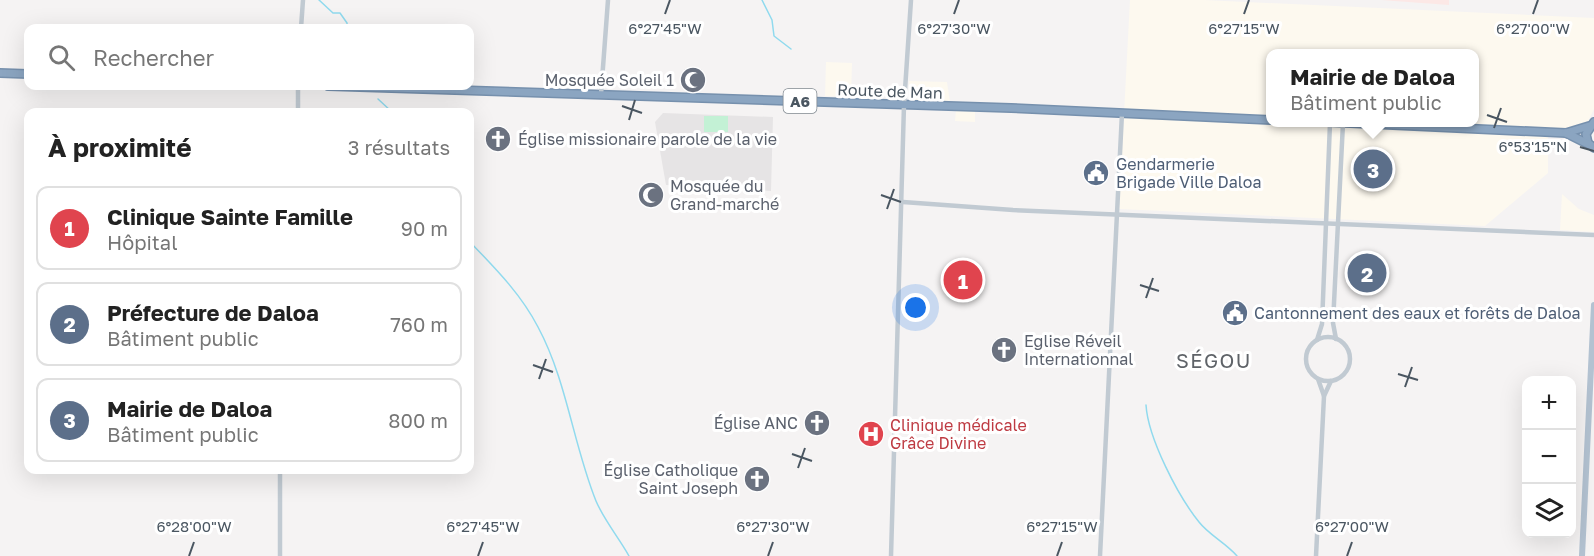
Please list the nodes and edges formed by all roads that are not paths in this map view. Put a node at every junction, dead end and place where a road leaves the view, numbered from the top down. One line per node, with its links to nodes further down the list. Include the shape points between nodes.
1 (303, 0): 4 (street)
2 (608, 0): 9 (street)
3 (911, 0): 10 (street)
4 (301, 24)
5 (0, 73): 6 (highway)
6 (24, 74)
7 (298, 90): 11 (street)
8 (464, 90): 9 (highway, Route de Man / A6)
9 (601, 94): 10 (highway, Route de Man / A6)
10 (904, 105): 12 (highway, Route de Man / A6); 20 (street)
11 (298, 108)
12 (1122, 113): 13 (highway, Route de Man / A6); 21 (street)
13 (1266, 120)
14 (1592, 122): 18 (highway); 19 (highway, via 1586,134)
15 (1329, 127): 22 (street)
16 (1342, 127): 23 (street)
17 (1432, 127): 18 (highway)
18 (1566, 133): 19 (highway)
19 (1593, 147)
20 (903, 202): 21 (street); 34 (street)
21 (1116, 214): 22 (street); 35 (street)
22 (1326, 222): 23 (street); 27 (street, via 1322,324)
23 (1338, 223): 24 (street); 26 (street, via 1333,323)
24 (1594, 235)
25 (1594, 305): 31 (main road)
26 (1336, 339): 27 (street); 29 (street, via 1345,346 1349,362 1342,375)
27 (1317, 340): 28 (street, via 1306,357 1308,369)
28 (1318, 379): 29 (street); 30 (street)
29 (1331, 381): 30 (street)
30 (1324, 396): 36 (street)
31 (1592, 418): 37 (main road)
32 (280, 474): 33 (street)
33 (280, 556)
34 (891, 556)
35 (1100, 556)
36 (1316, 556)
37 (1582, 556)

